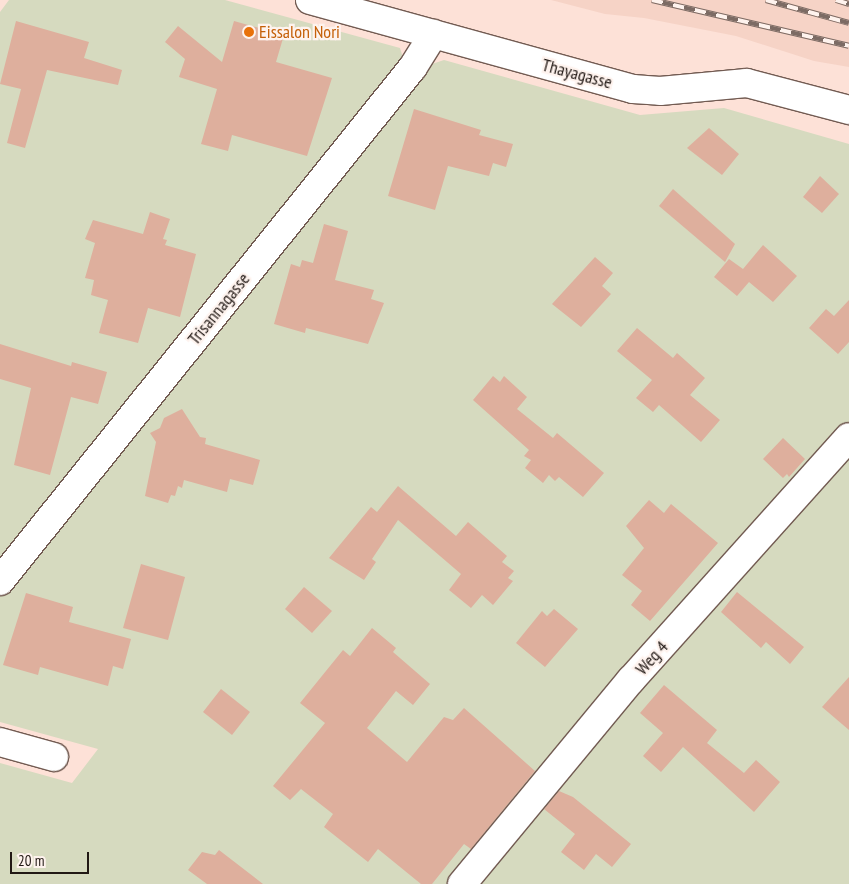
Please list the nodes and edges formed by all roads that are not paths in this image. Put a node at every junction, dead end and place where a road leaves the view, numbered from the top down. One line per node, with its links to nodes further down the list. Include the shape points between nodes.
1 (310, 0): 2 (street, Thayagasse)
2 (434, 34): 3 (street, Thayagasse, via 633,89 660,91 747,83); 5 (street, Trisannagasse, via 413,67)
3 (849, 110)
4 (849, 437): 8 (street, Weg 4, via 631,680)
5 (0, 581)
6 (0, 742): 7 (street)
7 (54, 757)
8 (462, 884)

